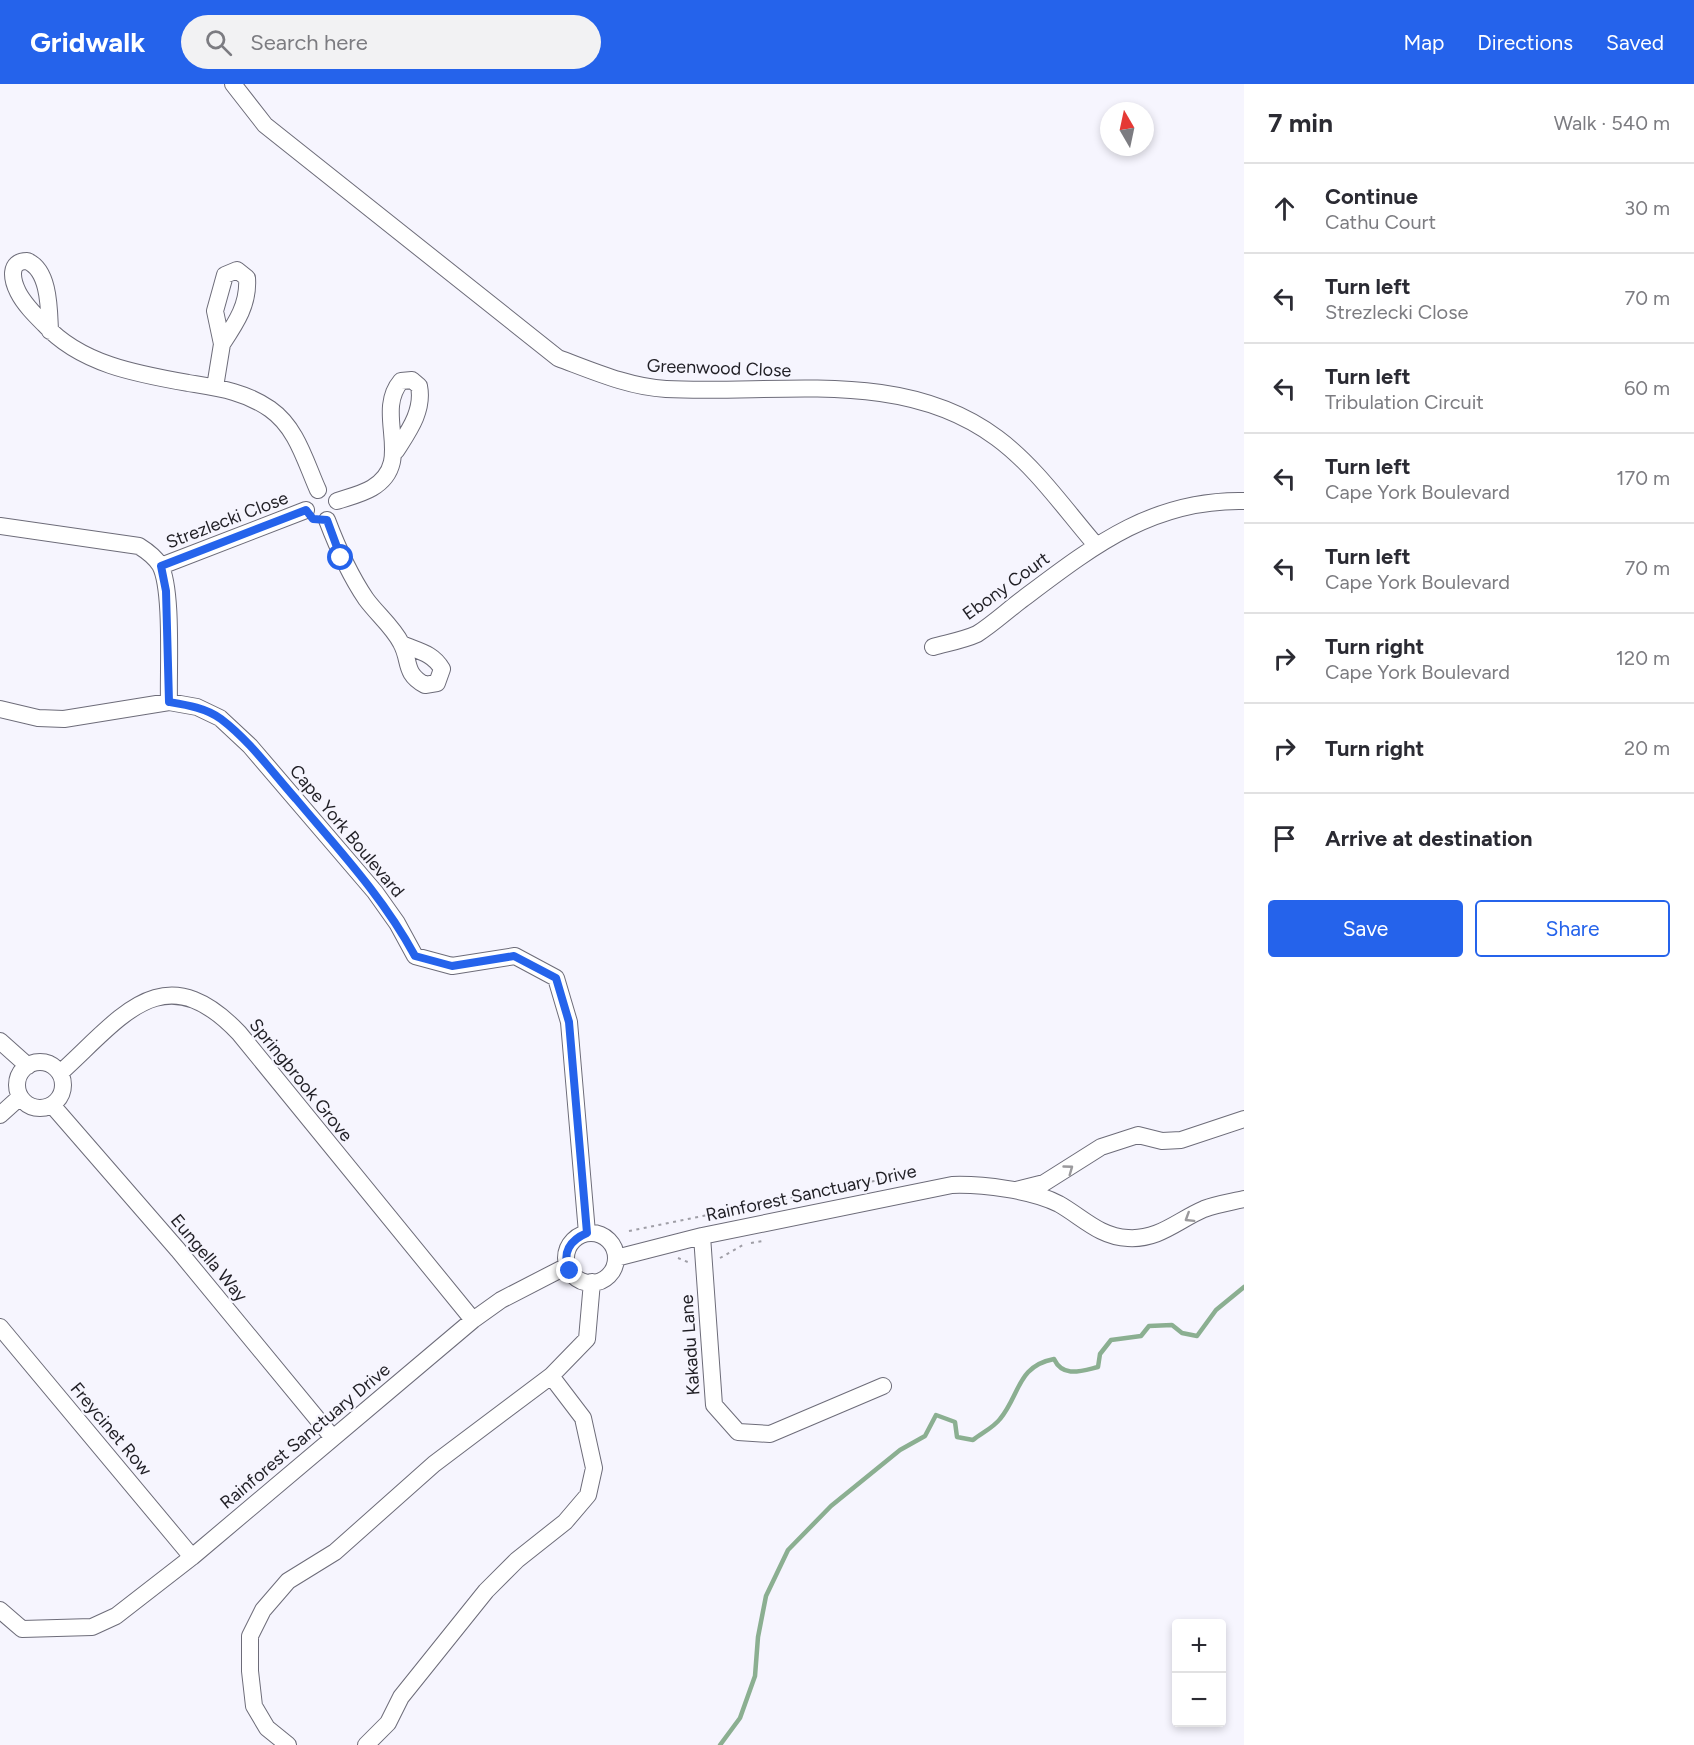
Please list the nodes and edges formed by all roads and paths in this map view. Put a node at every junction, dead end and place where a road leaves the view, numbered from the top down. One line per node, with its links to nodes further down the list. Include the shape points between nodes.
1 (233, 84): 12 (street, Greenwood Close, via 265,125 558,358 606,377 664,389 847,390 916,399 949,410 997,438 1024,461)
2 (50, 331): 4 (street, via 74,350 117,368)
3 (222, 344): 4 (street)
4 (215, 387): 6 (street, via 254,399 285,421)
5 (396, 451): 7 (street, via 382,480)
6 (318, 490): 7 (street, via 330,491); 9 (street, via 308,497)
7 (338, 501): 10 (street, via 336,513)
8 (1244, 501): 12 (street, via 1189,505 1154,515)
9 (306, 510): 10 (street, via 313,519); 13 (street, Strezlecki Close)
10 (327, 520): 14 (street, via 352,577)
11 (0, 525): 13 (street, via 139,546)
12 (1095, 544): 15 (street, Ebony Court, via 976,634)
13 (161, 566): 16 (street, via 166,591)
14 (402, 644)
15 (933, 647)
16 (169, 702): 17 (street, via 64,719 38,718); 27 (street, Cape York Boulevard, via 196,707 220,718 250,746 375,892 415,956 452,966 514,956 556,978 569,1022)
17 (0, 709)
18 (0, 1041): 19 (street)
19 (28, 1066): 20 (street, via 45,1063); 21 (street, via 17,1080)
20 (60, 1073): 22 (street, via 63,1088); 36 (street, Springbrook Grove, via 144,1001 174,994 203,1003 239,1033)
21 (20, 1097): 22 (street, via 34,1107); 23 (street)
22 (52, 1105): 40 (street, Eungella Way)
23 (0, 1115)
24 (1244, 1119): 25 (street, Rainforest Sanctuary Drive, one-way to 24, via 1044,1183 1101,1147 1138,1135 1181,1140)
25 (1015, 1191): 26 (street, Rainforest Sanctuary Drive, one-way to 25, via 1202,1210 1153,1236 1130,1239 1100,1231 1057,1203); 28 (street, Rainforest Sanctuary Drive, via 977,1184 952,1185)
26 (1244, 1199)
27 (587, 1233): 30 (street, via 605,1238); 32 (street, via 570,1245)
28 (702, 1236): 30 (street, Rainforest Sanctuary Drive); 39 (street, Kakadu Lane, via 714,1405 738,1432 770,1434)
29 (768, 1239): 33 (path, via 720,1255)
30 (616, 1258): 35 (street, via 606,1277)
31 (672, 1260): 34 (path, via 680,1258)
32 (567, 1266): 35 (street, via 576,1278); 36 (street, Rainforest Sanctuary Drive, via 501,1300)
33 (718, 1266)
34 (697, 1271)
35 (591, 1282): 38 (street, via 586,1339)
36 (473, 1320): 40 (street, Rainforest Sanctuary Drive)
37 (0, 1327): 41 (street, Freycinet Row)
38 (551, 1376): 43 (street, via 434,1464 335,1552 288,1581 262,1610 250,1636 255,1706 267,1728); 44 (street, via 583,1418 594,1468 588,1495 565,1522 486,1591 401,1697 388,1723)
39 (883, 1386)
40 (333, 1438): 41 (street, Rainforest Sanctuary Drive)
41 (192, 1557): 42 (street, Rainforest Sanctuary Drive, via 116,1616 93,1627 21,1629)
42 (0, 1610)
43 (288, 1745)
44 (366, 1745)

